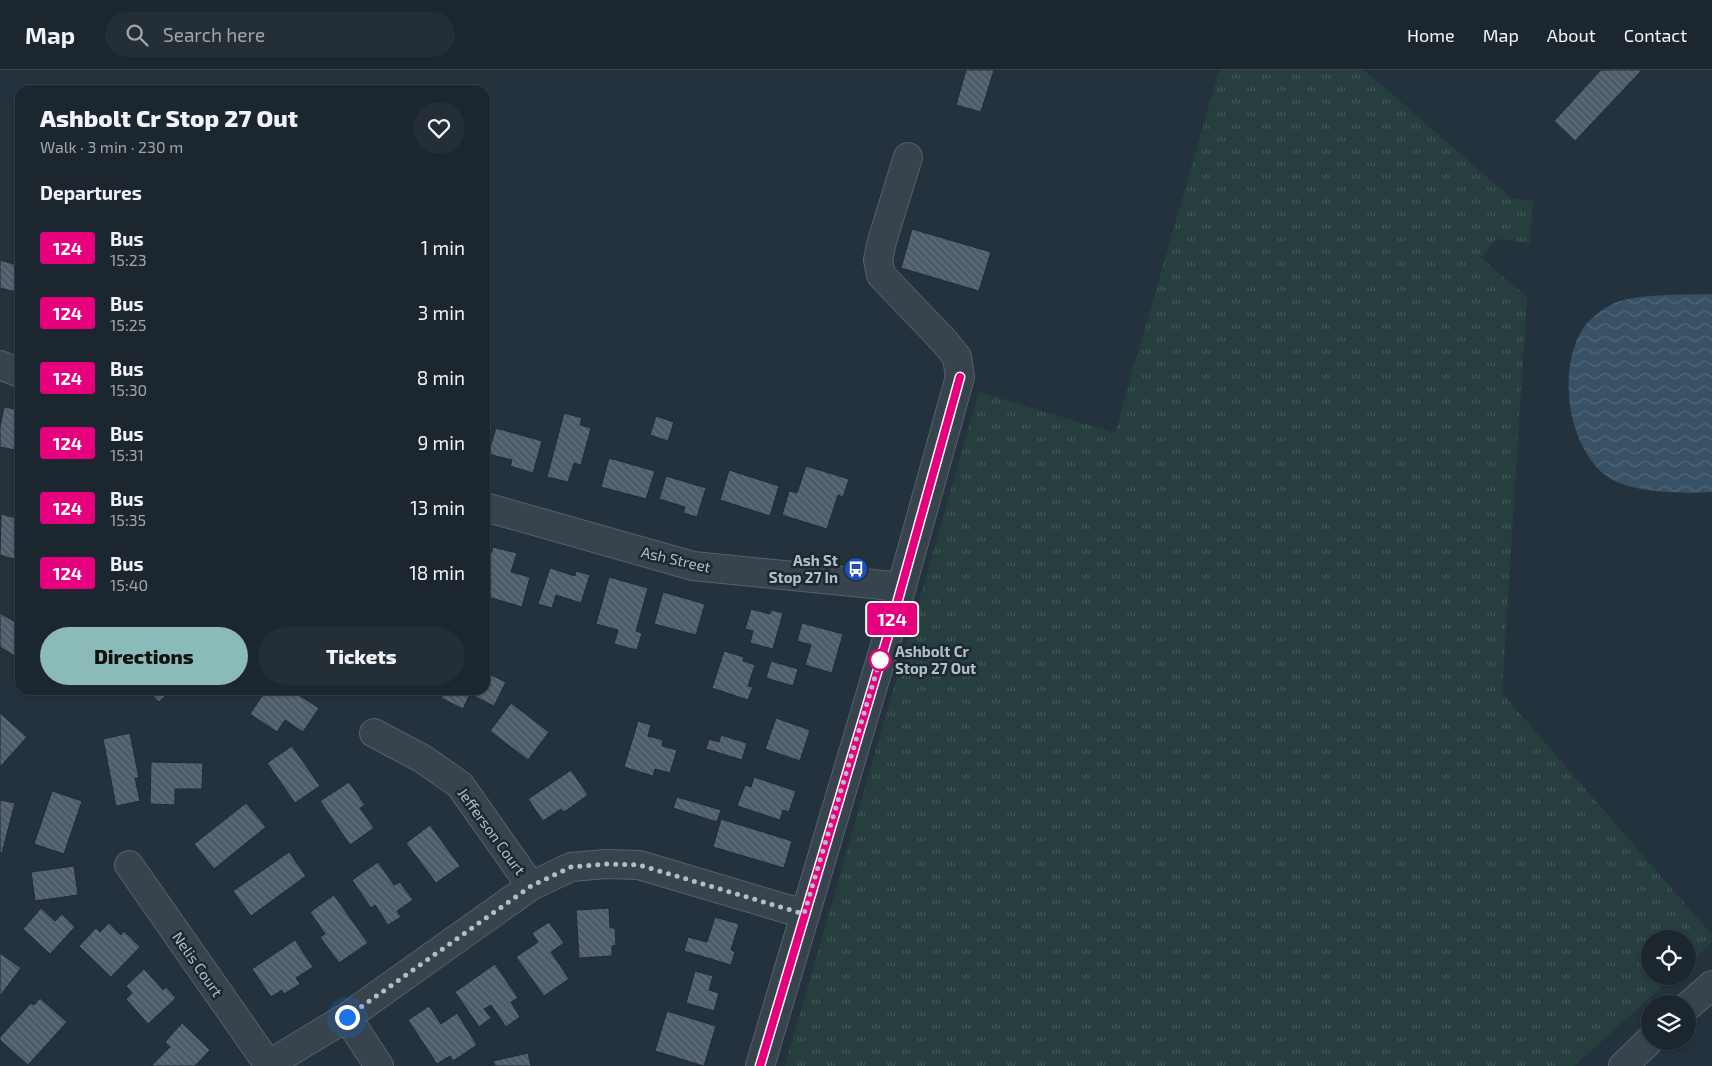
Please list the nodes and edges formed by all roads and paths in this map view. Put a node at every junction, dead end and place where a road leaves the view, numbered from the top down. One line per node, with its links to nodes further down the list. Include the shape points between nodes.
1 (908, 158): 5 (street, via 882,241 878,260 881,275 957,357 960,377)
2 (0, 365): 3 (street)
3 (15, 371)
4 (490, 508): 5 (street, Ash Street, via 693,566)
5 (902, 587): 9 (street)
6 (374, 733): 8 (street, Jefferson Court, via 423,759 460,785)
7 (129, 865): 14 (street, Nelis Court)
8 (531, 886): 9 (street, via 571,867 639,865); 12 (street)
9 (804, 914): 16 (street)
10 (1712, 985): 11 (street)
11 (1696, 999)
12 (347, 1017): 14 (street); 15 (street)
13 (1641, 1049): 17 (street)
14 (267, 1065)
15 (379, 1066)
16 (760, 1066)
17 (1623, 1066)

